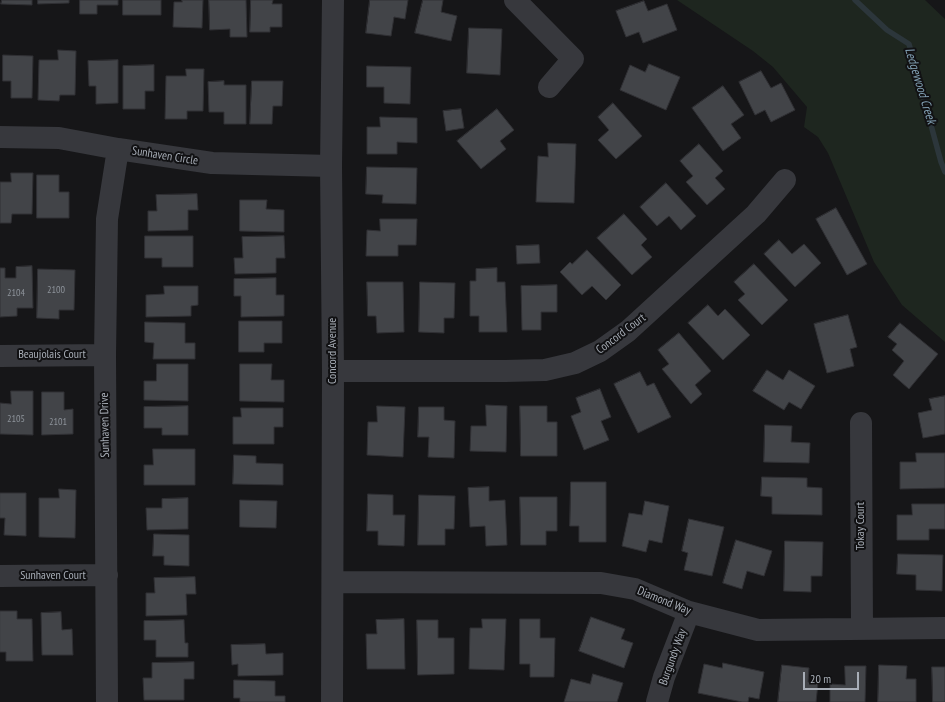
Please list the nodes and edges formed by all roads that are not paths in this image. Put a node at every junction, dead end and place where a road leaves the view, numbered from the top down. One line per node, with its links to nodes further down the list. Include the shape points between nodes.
1 (333, 0): 6 (street, Concord Avenue)
2 (515, 0): 3 (street, via 573,59)
3 (549, 87)
4 (0, 137): 5 (street, Sunhaven Circle, via 59,138)
5 (118, 149): 6 (street, Sunhaven Circle, via 212,163); 8 (street, Sunhaven Drive, via 107,219)
6 (331, 166): 10 (street, Concord Avenue)
7 (785, 180): 10 (street, Concord Court, via 756,214 628,331 600,351 575,363 544,370)
8 (105, 355): 9 (street, Beaujolais Court); 12 (street, Sunhaven Drive)
9 (0, 356)
10 (333, 371): 14 (street, Concord Avenue)
11 (861, 423): 16 (street, Tokay Court)
12 (107, 575): 13 (street, Sunhaven Court); 18 (street, Sunhaven Drive)
13 (0, 576)
14 (333, 582): 15 (street, Diamond Way, via 601,583 635,589); 19 (street, Concord Avenue)
15 (689, 612): 16 (street, Diamond Way, via 758,630); 20 (street, Burgundy Way)
16 (862, 628): 17 (street, Diamond Way)
17 (945, 628)
18 (108, 702)
19 (332, 702)
20 (657, 702)

